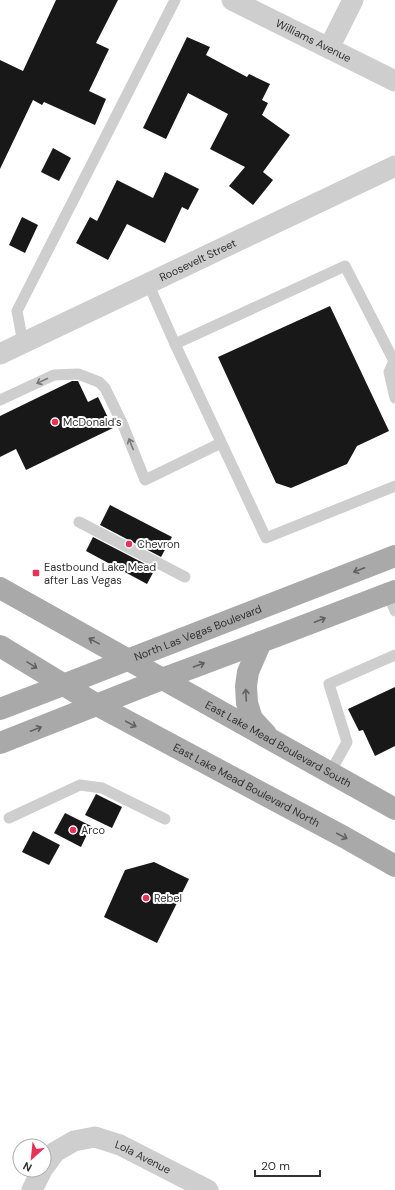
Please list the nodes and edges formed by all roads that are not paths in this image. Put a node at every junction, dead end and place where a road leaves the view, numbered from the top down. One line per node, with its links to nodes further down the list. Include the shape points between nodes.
1 (175, 0): 8 (lane, via 17,311)
2 (232, 0): 4 (street, Williams Avenue)
3 (353, 0): 4 (street)
4 (329, 48): 5 (street, Williams Avenue)
5 (395, 82)
6 (395, 166): 7 (street, Roosevelt Street)
7 (148, 283): 8 (street, Roosevelt Street); 9 (lane)
8 (23, 343): 10 (street, Roosevelt Street)
9 (175, 344): 11 (lane, via 345,266); 14 (lane)
10 (0, 354)
11 (394, 361): 12 (lane, via 388,372)
12 (395, 398)
13 (0, 400): 14 (lane, one-way to 13, via 145,480 124,425 105,388 99,382 78,374 54,375)
14 (221, 443): 15 (lane, via 266,538)
15 (395, 486)
16 (79, 522): 18 (lane)
17 (395, 556): 24 (main road, North Las Vegas Boulevard, one-way to 24)
18 (185, 577)
19 (0, 588): 24 (main road, East Lake Mead Boulevard South, one-way to 19)
20 (393, 598): 21 (main road, one-way to 20)
21 (261, 642): 25 (main road, one-way to 21); 29 (main road, one-way to 21, via 252,719 247,703 248,672)
22 (0, 646): 26 (main road, East Lake Mead Boulevard North, one-way to 26)
23 (395, 655): 31 (lane, via 329,684 347,742)
24 (128, 660): 25 (main road, East Lake Mead Boulevard South); 26 (main road, North Las Vegas Boulevard)
25 (162, 678): 27 (main road); 29 (main road, East Lake Mead Boulevard South)
26 (63, 685): 27 (main road, East Lake Mead Boulevard North); 28 (main road, North Las Vegas Boulevard)
27 (97, 705): 30 (main road, one-way to 27); 35 (main road, East Lake Mead Boulevard North, one-way to 35)
28 (0, 708)
29 (271, 739): 31 (main road, East Lake Mead Boulevard South)
30 (0, 743)
31 (330, 773): 32 (main road, East Lake Mead Boulevard South)
32 (395, 809)
33 (9, 818): 34 (lane, via 80,785 102,788)
34 (165, 820)
35 (395, 866)
36 (52, 1156): 39 (street, Lola Avenue, via 74,1140 95,1137 120,1145)
37 (38, 1178): 38 (street)
38 (32, 1190)
39 (208, 1190)

